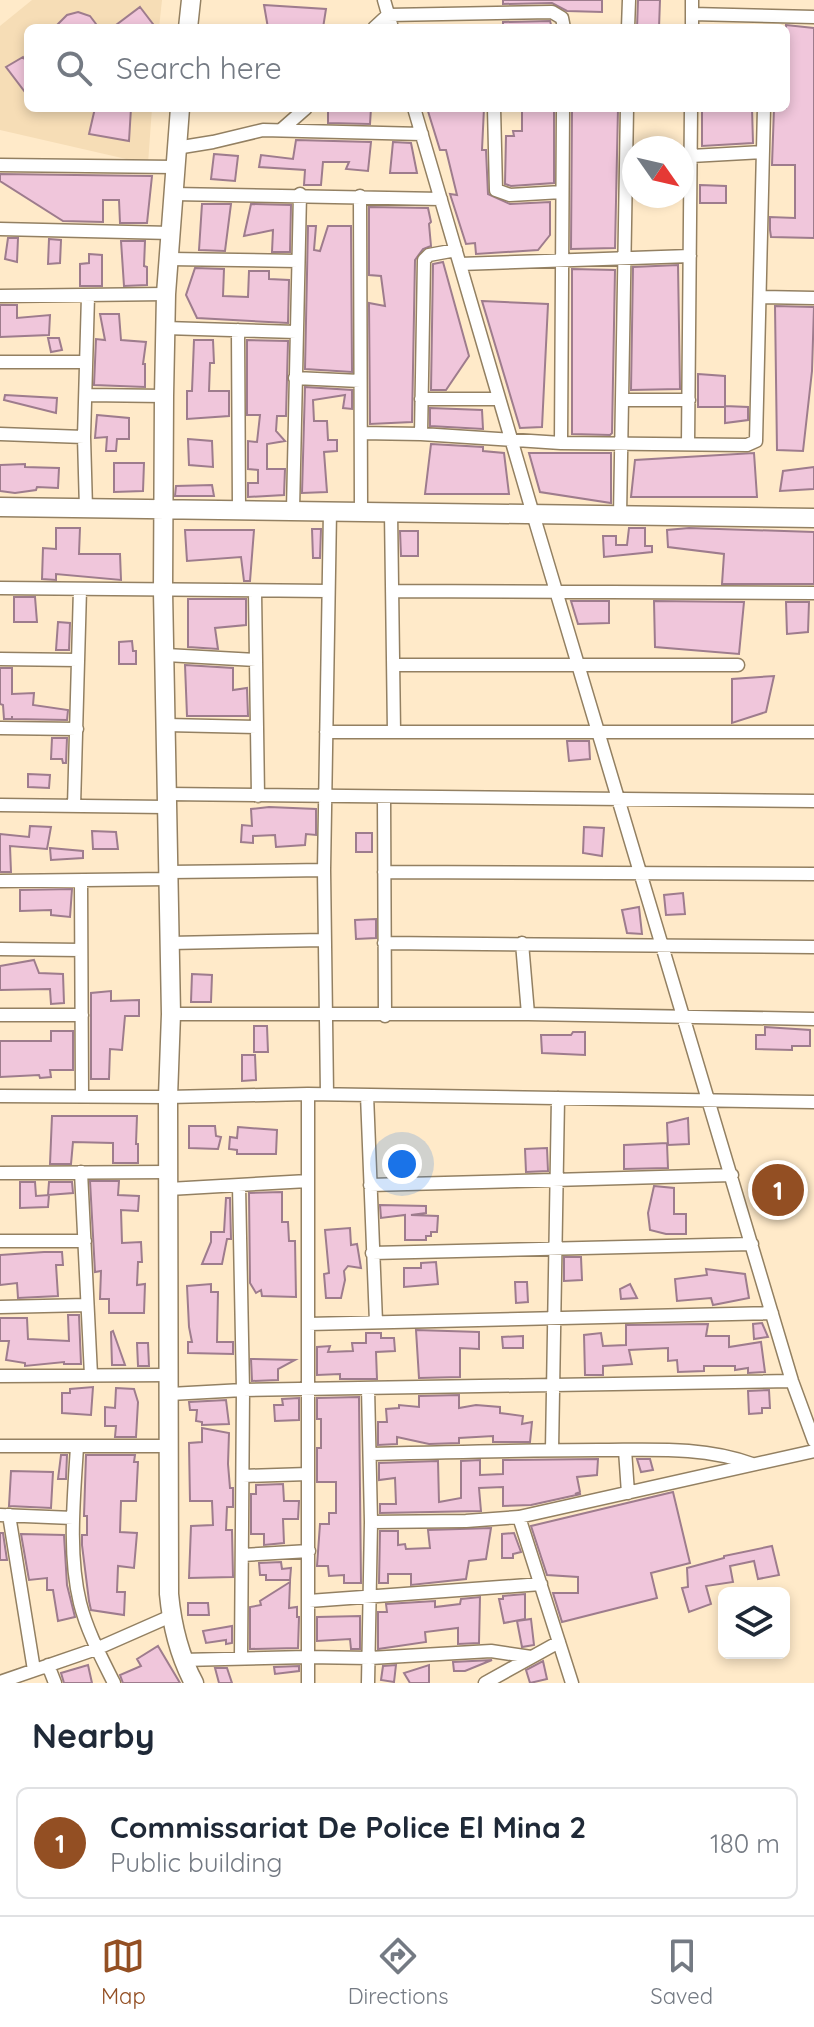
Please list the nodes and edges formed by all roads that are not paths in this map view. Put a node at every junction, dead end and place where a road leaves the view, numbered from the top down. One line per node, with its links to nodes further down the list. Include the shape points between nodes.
1 (191, 0): 10 (street)
2 (384, 0): 7 (street)
3 (629, 0): 15 (street)
4 (692, 0): 6 (street)
5 (494, 13): 7 (street); 13 (street); 14 (street, via 552,12)
6 (692, 14): 9 (street); 16 (street)
7 (388, 15): 11 (street); 12 (street)
8 (814, 17): 9 (street)
9 (765, 22)
10 (188, 24)
11 (378, 24)
12 (391, 24)
13 (494, 24)
14 (563, 24)
15 (628, 24)
16 (692, 24)
17 (180, 112): 30 (street)
18 (301, 112): 25 (street)
19 (415, 112): 26 (street)
20 (494, 112): 32 (street, via 496,190 510,195)
21 (563, 112): 32 (street)
22 (627, 112): 42 (street)
23 (691, 112): 27 (street)
24 (764, 112): 28 (street)
25 (281, 130): 26 (street); 30 (street, via 213,142)
26 (422, 134): 36 (street)
27 (691, 136)
28 (763, 152): 29 (street); 50 (street)
29 (694, 156)
30 (175, 157): 31 (street); 33 (street)
31 (0, 165)
32 (562, 192): 44 (street)
33 (173, 194): 34 (street); 39 (street)
34 (300, 194): 35 (street); 45 (street)
35 (360, 196): 36 (street); 58 (street)
36 (441, 199): 40 (street)
37 (690, 208): 41 (street)
38 (0, 229): 39 (street)
39 (171, 233): 43 (street)
40 (456, 250): 46 (street); 61 (street, via 424,260)
41 (690, 256): 42 (street); 64 (street)
42 (623, 257): 44 (street); 63 (street)
43 (169, 259): 45 (street); 47 (street)
44 (561, 260): 46 (street); 71 (street)
45 (298, 261): 54 (street)
46 (460, 264): 62 (street)
47 (166, 294): 49 (street); 52 (street)
48 (0, 296): 49 (street)
49 (88, 296): 56 (street)
50 (761, 297): 51 (street); 72 (street, via 756,441)
51 (814, 298)
52 (165, 328): 53 (street); 60 (street)
53 (238, 330): 54 (street); 76 (street)
54 (296, 332): 57 (street)
55 (0, 362): 56 (street)
56 (86, 362): 59 (street)
57 (295, 378): 58 (street); 77 (street)
58 (360, 381): 65 (street)
59 (87, 395): 60 (street); 68 (street)
60 (164, 396): 74 (street)
61 (421, 399): 62 (street); 67 (street)
62 (499, 399): 69 (street)
63 (622, 400): 64 (street); 70 (street)
64 (689, 400): 72 (street)
65 (361, 433): 67 (street); 79 (street)
66 (0, 434): 68 (street)
67 (421, 434): 69 (street)
68 (84, 437): 75 (street)
69 (513, 441): 71 (street); 81 (street)
70 (621, 442): 71 (street); 72 (street); 82 (street)
71 (561, 443)
72 (688, 444)
73 (0, 507): 75 (street)
74 (165, 507): 75 (street); 76 (street); 86 (street)
75 (86, 509)
76 (239, 509): 77 (street)
77 (293, 510): 78 (street)
78 (330, 511): 79 (street); 87 (street)
79 (361, 511): 80 (street)
80 (391, 512): 81 (street); 88 (street)
81 (533, 514): 82 (street); 89 (street)
82 (620, 516): 83 (street)
83 (814, 518)
84 (0, 588): 85 (street)
85 (80, 589): 86 (street); 94 (street)
86 (163, 591): 90 (street); 92 (street)
87 (328, 591): 90 (street); 103 (street)
88 (392, 591): 89 (street); 96 (street)
89 (556, 591): 91 (street); 98 (street)
90 (255, 592): 95 (street)
91 (814, 593)
92 (166, 655): 95 (street); 99 (street)
93 (0, 659): 94 (street)
94 (78, 660): 102 (street)
95 (256, 660): 100 (street)
96 (393, 665): 98 (street); 104 (street)
97 (738, 665): 98 (street)
98 (578, 666): 105 (street)
99 (167, 725): 100 (street); 111 (street)
100 (257, 727): 108 (street)
101 (0, 728): 102 (street)
102 (77, 729): 114 (street)
103 (326, 732): 104 (street); 107 (street)
104 (394, 732): 105 (street)
105 (598, 732): 106 (street); 110 (street)
106 (814, 732)
107 (326, 795): 108 (street); 109 (street); 115 (street)
108 (258, 796): 111 (street)
109 (384, 797): 110 (street); 116 (street)
110 (618, 799): 112 (street); 117 (street)
111 (166, 801): 114 (street); 119 (street)
112 (814, 801)
113 (0, 805): 114 (street)
114 (74, 806)
115 (324, 870): 119 (street); 122 (street)
116 (384, 872): 117 (street); 124 (street)
117 (640, 874): 118 (street); 126 (street)
118 (814, 874)
119 (169, 875): 121 (street); 123 (street)
120 (0, 881): 121 (street)
121 (81, 882): 129 (street)
122 (324, 940): 123 (street); 134 (street)
123 (170, 943): 130 (street)
124 (384, 943): 125 (street); 135 (street)
125 (522, 943): 126 (street); 131 (street)
126 (663, 945): 127 (street); 136 (street)
127 (814, 947)
128 (0, 949): 129 (street)
129 (81, 950): 133 (street)
130 (171, 1014): 134 (street); 143 (street)
131 (528, 1014): 135 (street); 136 (street)
132 (0, 1015): 133 (street)
133 (82, 1015): 142 (street)
134 (325, 1015): 135 (street); 139 (street)
135 (385, 1016)
136 (684, 1018): 137 (street); 145 (street)
137 (814, 1019)
138 (308, 1094): 139 (street); 143 (street); 152 (street)
139 (327, 1094): 140 (street)
140 (367, 1095): 144 (street); 154 (street)
141 (0, 1096): 142 (street)
142 (82, 1096): 143 (street)
143 (168, 1097): 150 (street)
144 (558, 1098): 145 (street); 151 (street)
145 (710, 1100): 146 (street); 149 (street)
146 (814, 1102)
147 (81, 1172): 148 (street); 150 (street); 156 (street)
148 (0, 1173)
149 (732, 1175): 151 (street); 157 (street)
150 (168, 1180): 153 (street); 169 (street)
151 (556, 1180): 154 (street); 158 (street)
152 (308, 1181): 153 (street); 165 (street)
153 (239, 1185): 173 (street)
154 (370, 1185): 159 (street)
155 (0, 1241): 156 (street)
156 (85, 1241): 160 (street)
157 (752, 1244): 158 (street); 162 (street)
158 (555, 1249): 159 (street); 163 (street)
159 (372, 1253): 164 (street)
160 (87, 1305): 161 (street); 166 (street)
161 (0, 1307)
162 (772, 1313): 163 (street); 168 (street)
163 (555, 1318): 164 (street); 170 (street)
164 (376, 1322): 165 (street)
165 (308, 1324): 172 (street)
166 (91, 1375): 167 (street); 169 (street)
167 (0, 1376)
168 (792, 1381): 170 (street); 174 (street)
169 (170, 1384): 173 (street); 176 (street)
170 (554, 1384): 171 (street); 178 (street)
171 (368, 1388): 172 (street); 181 (street)
172 (308, 1389): 173 (street); 183 (street)
173 (243, 1390): 184 (street)
174 (814, 1441)
175 (0, 1446): 177 (street)
176 (168, 1446): 177 (street); 195 (street)
177 (77, 1447): 188 (street)
178 (552, 1450): 179 (street); 181 (street)
179 (625, 1450): 182 (street, via 715,1454); 185 (street)
180 (814, 1451): 182 (street)
181 (371, 1454): 189 (street)
182 (752, 1464): 185 (street)
183 (308, 1474): 184 (street); 190 (street)
184 (243, 1476): 191 (street)
185 (628, 1493): 187 (street)
186 (5, 1515): 188 (street); 204 (street)
187 (519, 1517): 189 (street); 192 (street)
188 (73, 1518): 197 (street, via 79,1600)
189 (371, 1522): 193 (street)
190 (309, 1551): 191 (street); 194 (street)
191 (242, 1555): 200 (street)
192 (541, 1584): 193 (street); 196 (street)
193 (370, 1595): 194 (street); 201 (street)
194 (309, 1601): 198 (street)
195 (171, 1616): 197 (street); 202 (street)
196 (559, 1642): 199 (street); 212 (street)
197 (96, 1649): 203 (street); 207 (street)
198 (307, 1657): 200 (street); 201 (street); 209 (street)
199 (531, 1657): 201 (street, via 491,1651); 211 (street)
200 (241, 1658): 202 (street)
201 (370, 1658): 210 (street)
202 (182, 1660): 208 (street)
203 (48, 1665): 204 (street); 206 (street)
204 (34, 1670): 205 (street)
205 (0, 1682)
206 (55, 1683)
207 (114, 1683)
208 (194, 1683)
209 (308, 1683)
210 (368, 1683)
211 (485, 1683)
212 (572, 1683)

